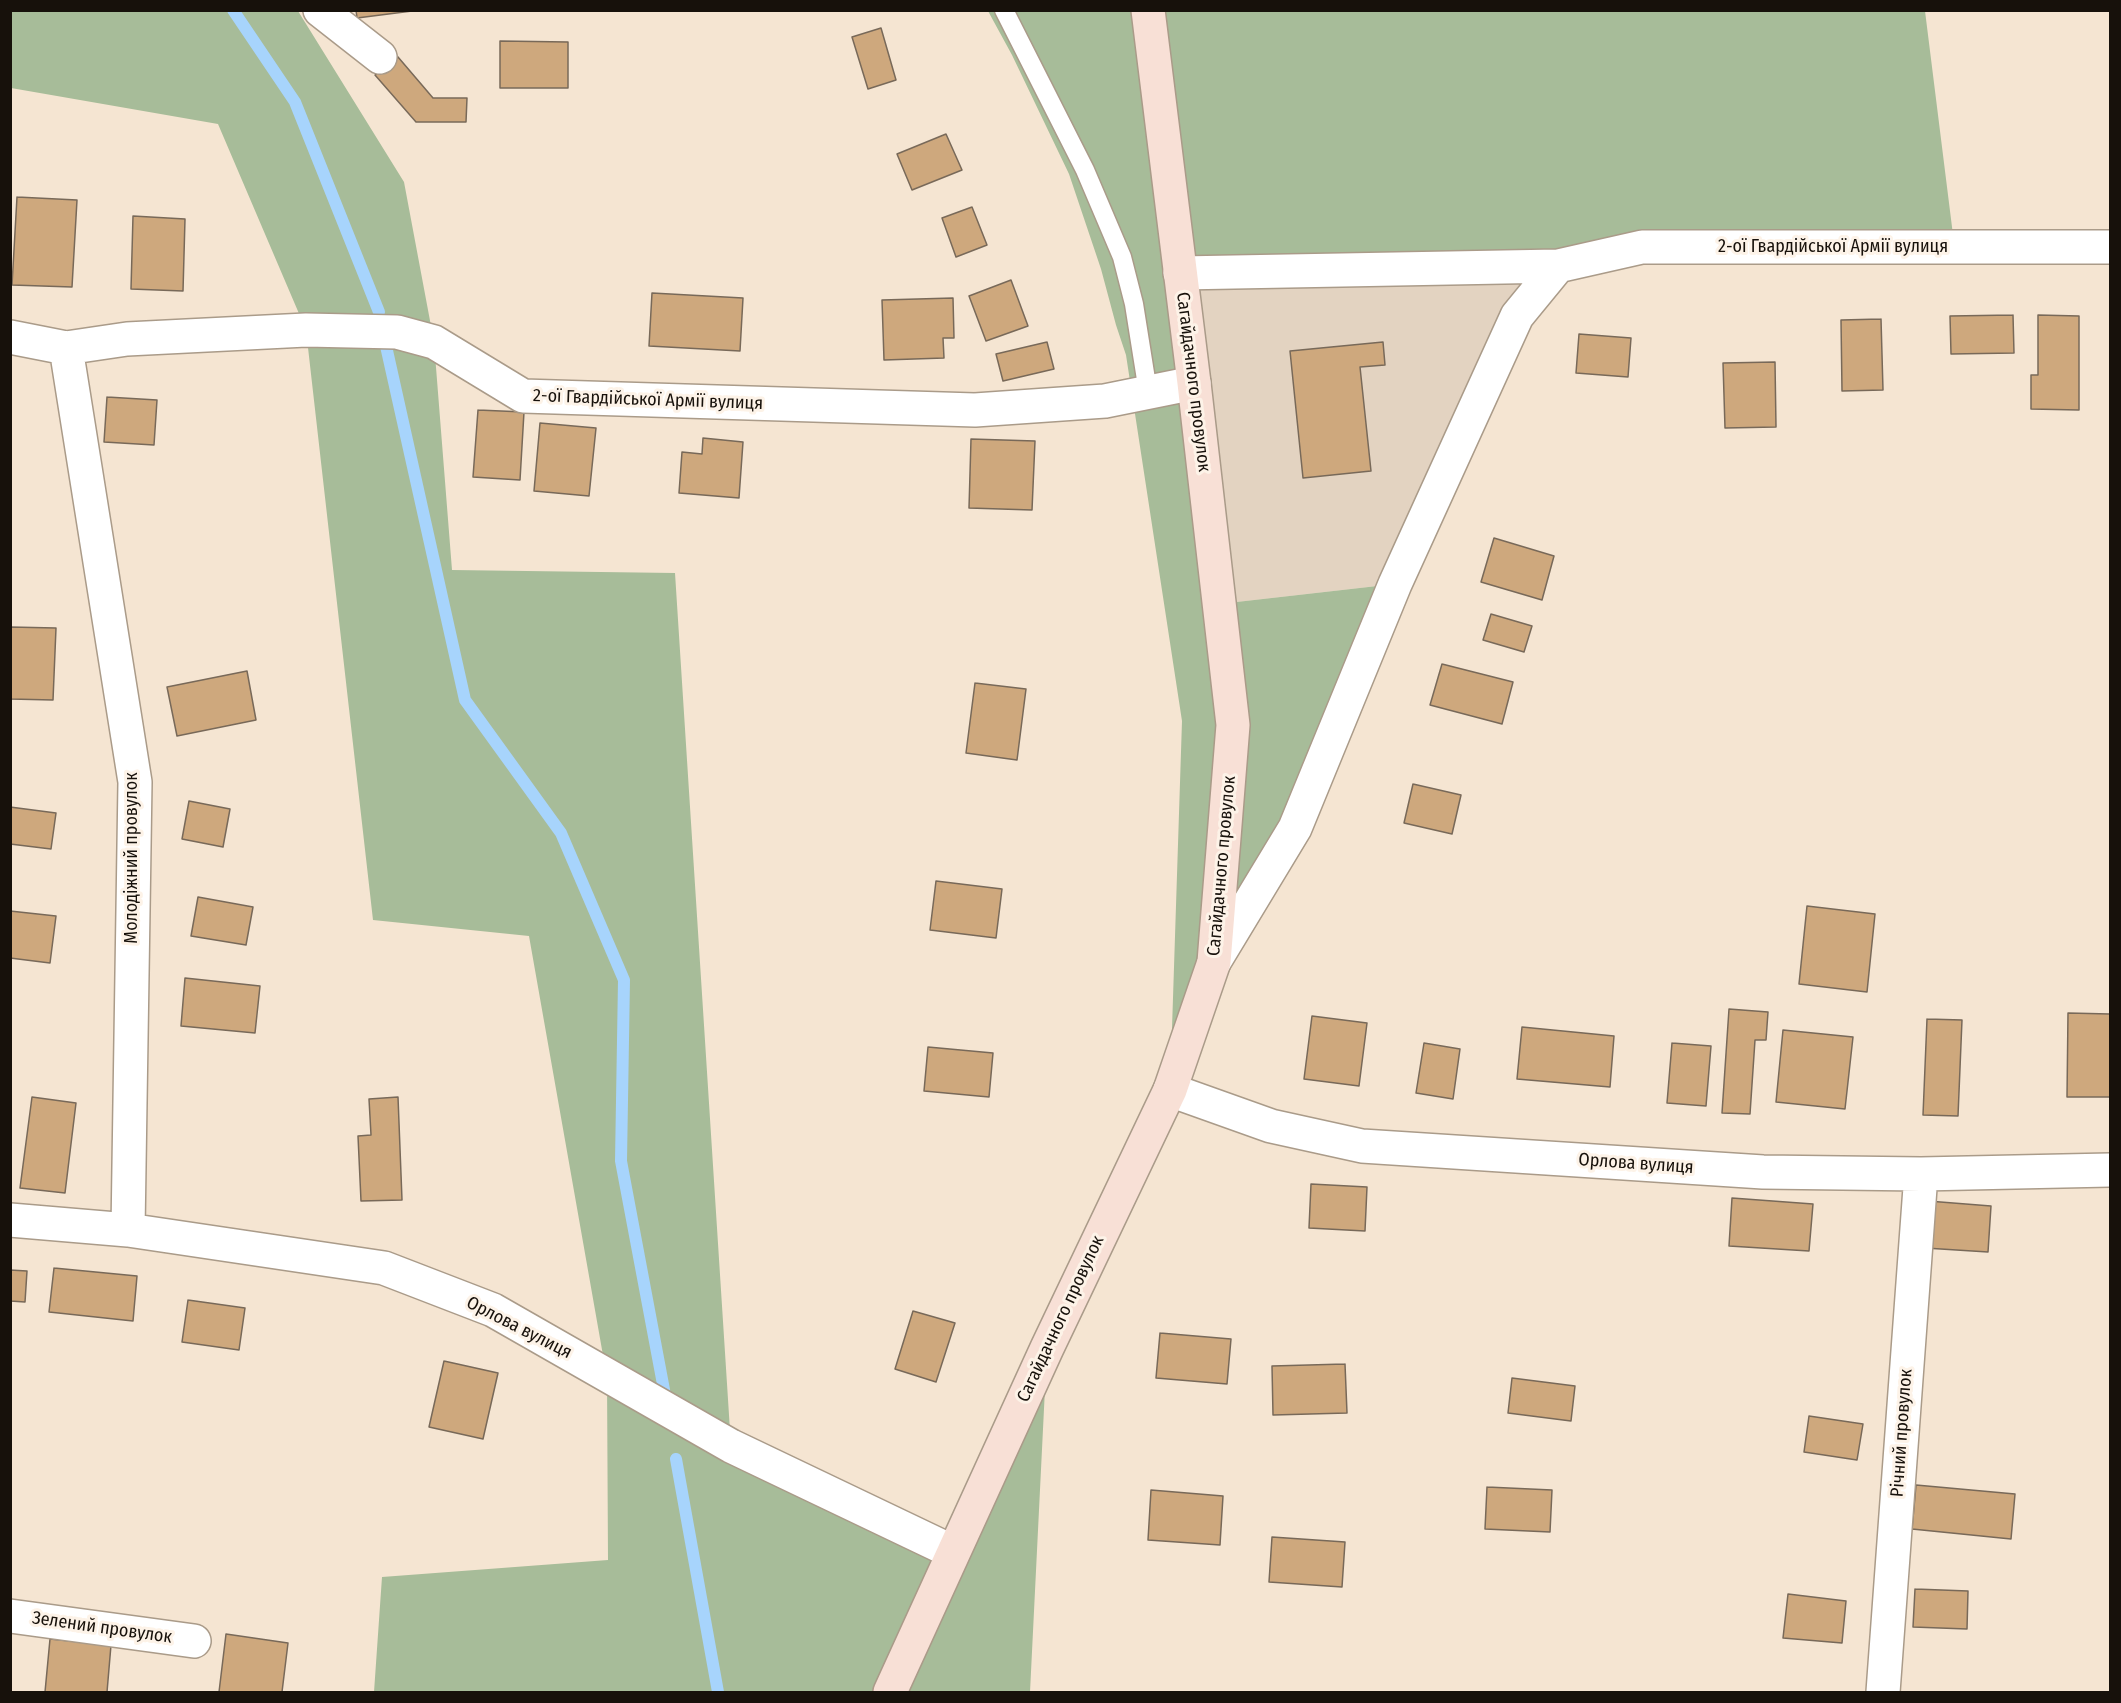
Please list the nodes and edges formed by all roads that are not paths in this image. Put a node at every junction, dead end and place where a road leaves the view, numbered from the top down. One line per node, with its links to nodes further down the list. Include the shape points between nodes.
1 (320, 10): 4 (street)
2 (1004, 10): 11 (lane, via 1085,170 1122,257)
3 (1148, 10): 7 (street, Сагайдачного провулок)
4 (380, 57)
5 (2110, 247): 6 (street, 2-ої Гвардійської Армії вулиця, via 1642,247)
6 (1558, 266): 7 (street, 2-ої Гвардійської Армії вулиця); 12 (street, via 1517,316 1395,584 1295,828)
7 (1180, 273): 10 (street, Сагайдачного провулок)
8 (10, 337): 9 (street, 2-ої Гвардійської Армії вулиця)
9 (66, 348): 11 (street, 2-ої Гвардійської Армії вулиця, via 127,339 306,330 397,332 434,342 523,396 975,410 1105,401); 17 (street, Молодіжний провулок, via 135,782)
10 (1194, 383): 11 (street, 2-ої Гвардійської Армії вулиця); 12 (street, Сагайдачного провулок, via 1233,725)
11 (1148, 392)
12 (1214, 962): 13 (street, Сагайдачного провулок)
13 (1170, 1090): 15 (street, Орлова вулиця, via 1271,1126 1362,1146 1763,1172); 18 (street, Сагайдачного провулок)
14 (2110, 1170): 15 (street, Орлова вулиця)
15 (1921, 1174): 22 (street, Річний провулок)
16 (10, 1220): 17 (street, Орлова вулиця)
17 (128, 1230): 18 (street, Орлова вулиця, via 384,1268 493,1310 731,1446)
18 (953, 1552): 21 (street, Сагайдачного провулок)
19 (10, 1616): 20 (street, Зелений провулок)
20 (194, 1641)
21 (890, 1692)
22 (1883, 1692)

